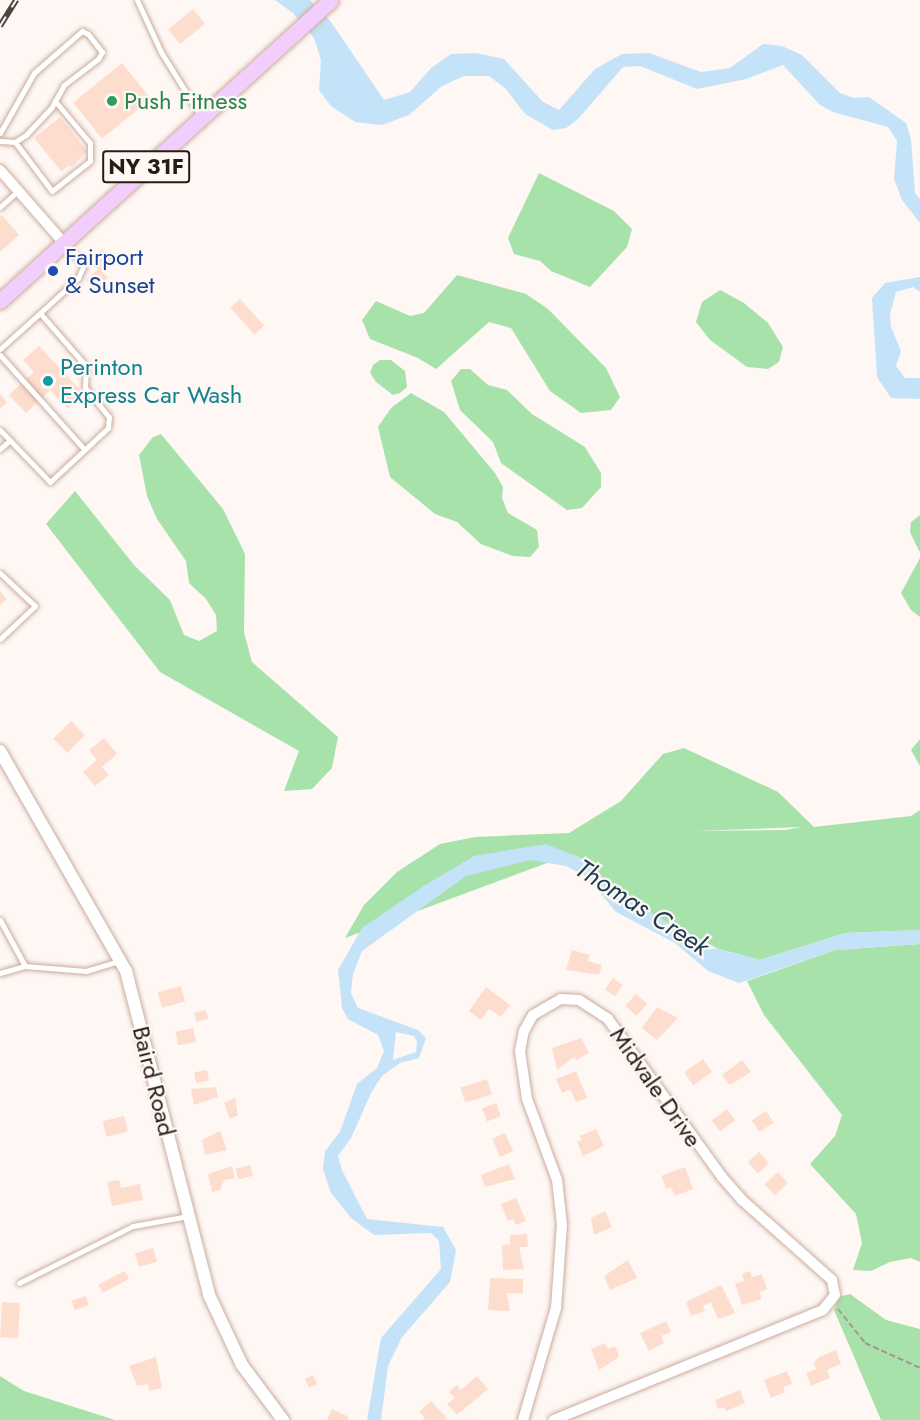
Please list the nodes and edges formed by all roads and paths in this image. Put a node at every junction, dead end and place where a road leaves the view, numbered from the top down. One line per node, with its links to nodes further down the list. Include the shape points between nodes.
1 (137, 0): 4 (lane, via 160,52)
2 (331, 0): 4 (main road, NY 31F)
3 (55, 101): 5 (lane, via 64,85 102,52 82,31 34,73); 7 (lane); 7 (lane, via 92,148 90,161 52,191)
4 (201, 116): 11 (main road, NY 31F)
5 (0, 133)
6 (0, 141): 7 (lane)
7 (15, 142)
8 (0, 170): 9 (street)
9 (18, 191): 10 (lane); 11 (street)
10 (0, 207)
11 (63, 242): 12 (main road, NY 31F); 13 (lane, via 84,265 78,278)
12 (0, 301)
13 (40, 313): 14 (lane); 19 (lane, via 86,366 85,387 109,417 108,428)
14 (0, 349)
15 (0, 355): 19 (lane)
16 (0, 430): 17 (lane)
17 (10, 440): 18 (lane); 19 (lane, via 50,482)
18 (0, 449)
19 (85, 450)
20 (0, 573): 21 (lane, via 35,606)
21 (0, 639)
22 (0, 751): 24 (street, Baird Road)
23 (0, 920): 25 (lane)
24 (121, 961): 25 (lane, via 86,971); 27 (street, Baird Road)
25 (25, 966): 26 (lane)
26 (0, 974)
27 (188, 1216): 28 (lane, via 133,1226); 31 (street, Baird Road, via 209,1295 242,1365)
28 (19, 1283)
29 (833, 1301): 30 (path, via 865,1343); 32 (street, Midvale Drive, via 832,1280 742,1200 722,1177 608,1018 579,1000 551,1002 527,1023 520,1051 527,1099 557,1179 562,1225 556,1308); 33 (street, via 823,1310)
30 (920, 1368)
31 (283, 1420)
32 (523, 1420)
33 (554, 1420)

